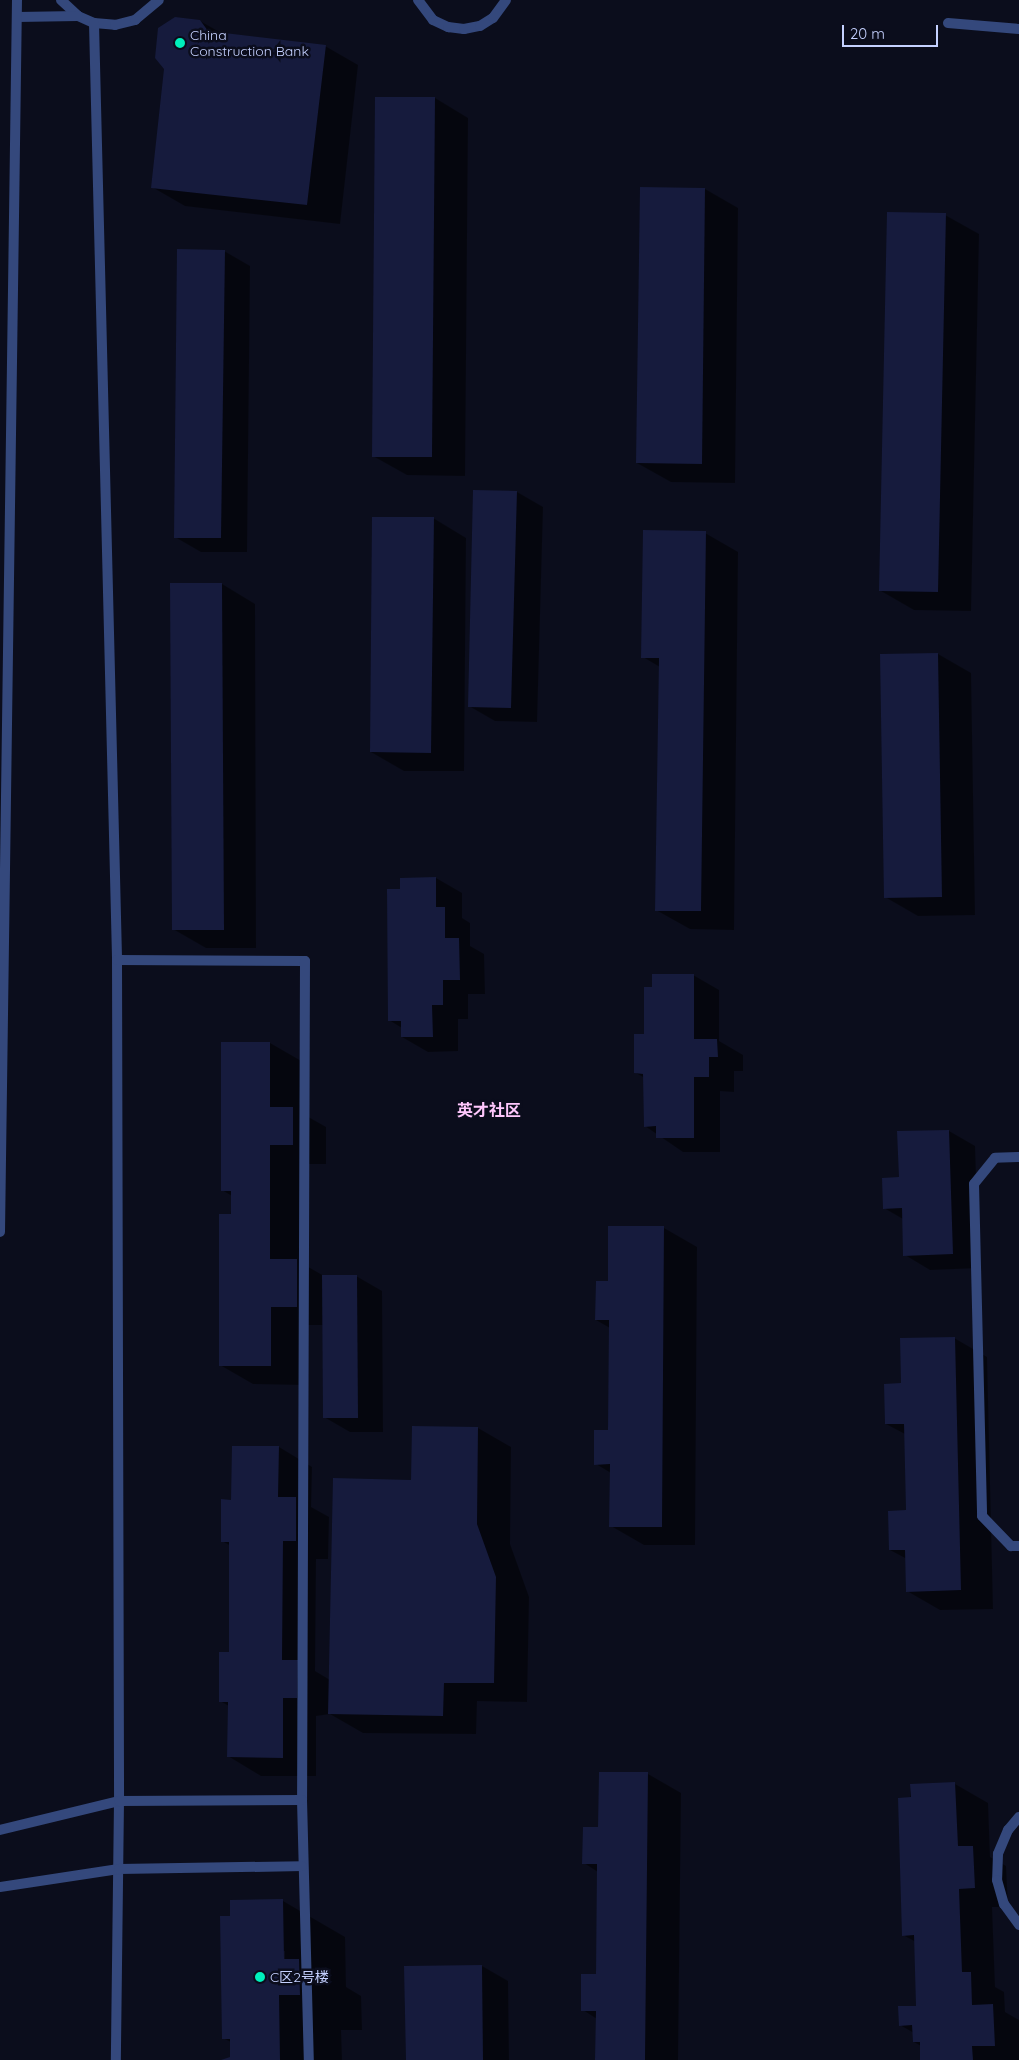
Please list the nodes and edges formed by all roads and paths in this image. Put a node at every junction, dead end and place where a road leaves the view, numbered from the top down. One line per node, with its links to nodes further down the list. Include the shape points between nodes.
1 (17, 0): 7 (street)
2 (61, 0): 6 (street)
3 (159, 0): 8 (street, via 135,20 115,25)
4 (418, 0): 5 (street, via 433,20 448,27 464,29 493,18)
5 (506, 0)
6 (78, 16): 7 (street); 8 (street)
7 (17, 17): 13 (street)
8 (94, 23): 11 (street)
9 (948, 23): 10 (street)
10 (1019, 30)
11 (117, 960): 15 (street); 16 (street, via 305,961)
12 (1019, 1157): 14 (street, via 995,1158 974,1184 982,1516 1011,1546)
13 (0, 1232)
14 (1019, 1546)
15 (119, 1800): 16 (street); 18 (street); 20 (street)
16 (302, 1800): 19 (street)
17 (1019, 1817): 22 (street, via 1008,1830 998,1854 997,1880 1004,1904)
18 (0, 1830)
19 (302, 1866): 20 (street); 24 (street)
20 (119, 1869): 21 (street); 23 (street)
21 (0, 1887)
22 (1019, 1925)
23 (116, 2060)
24 (309, 2060)

